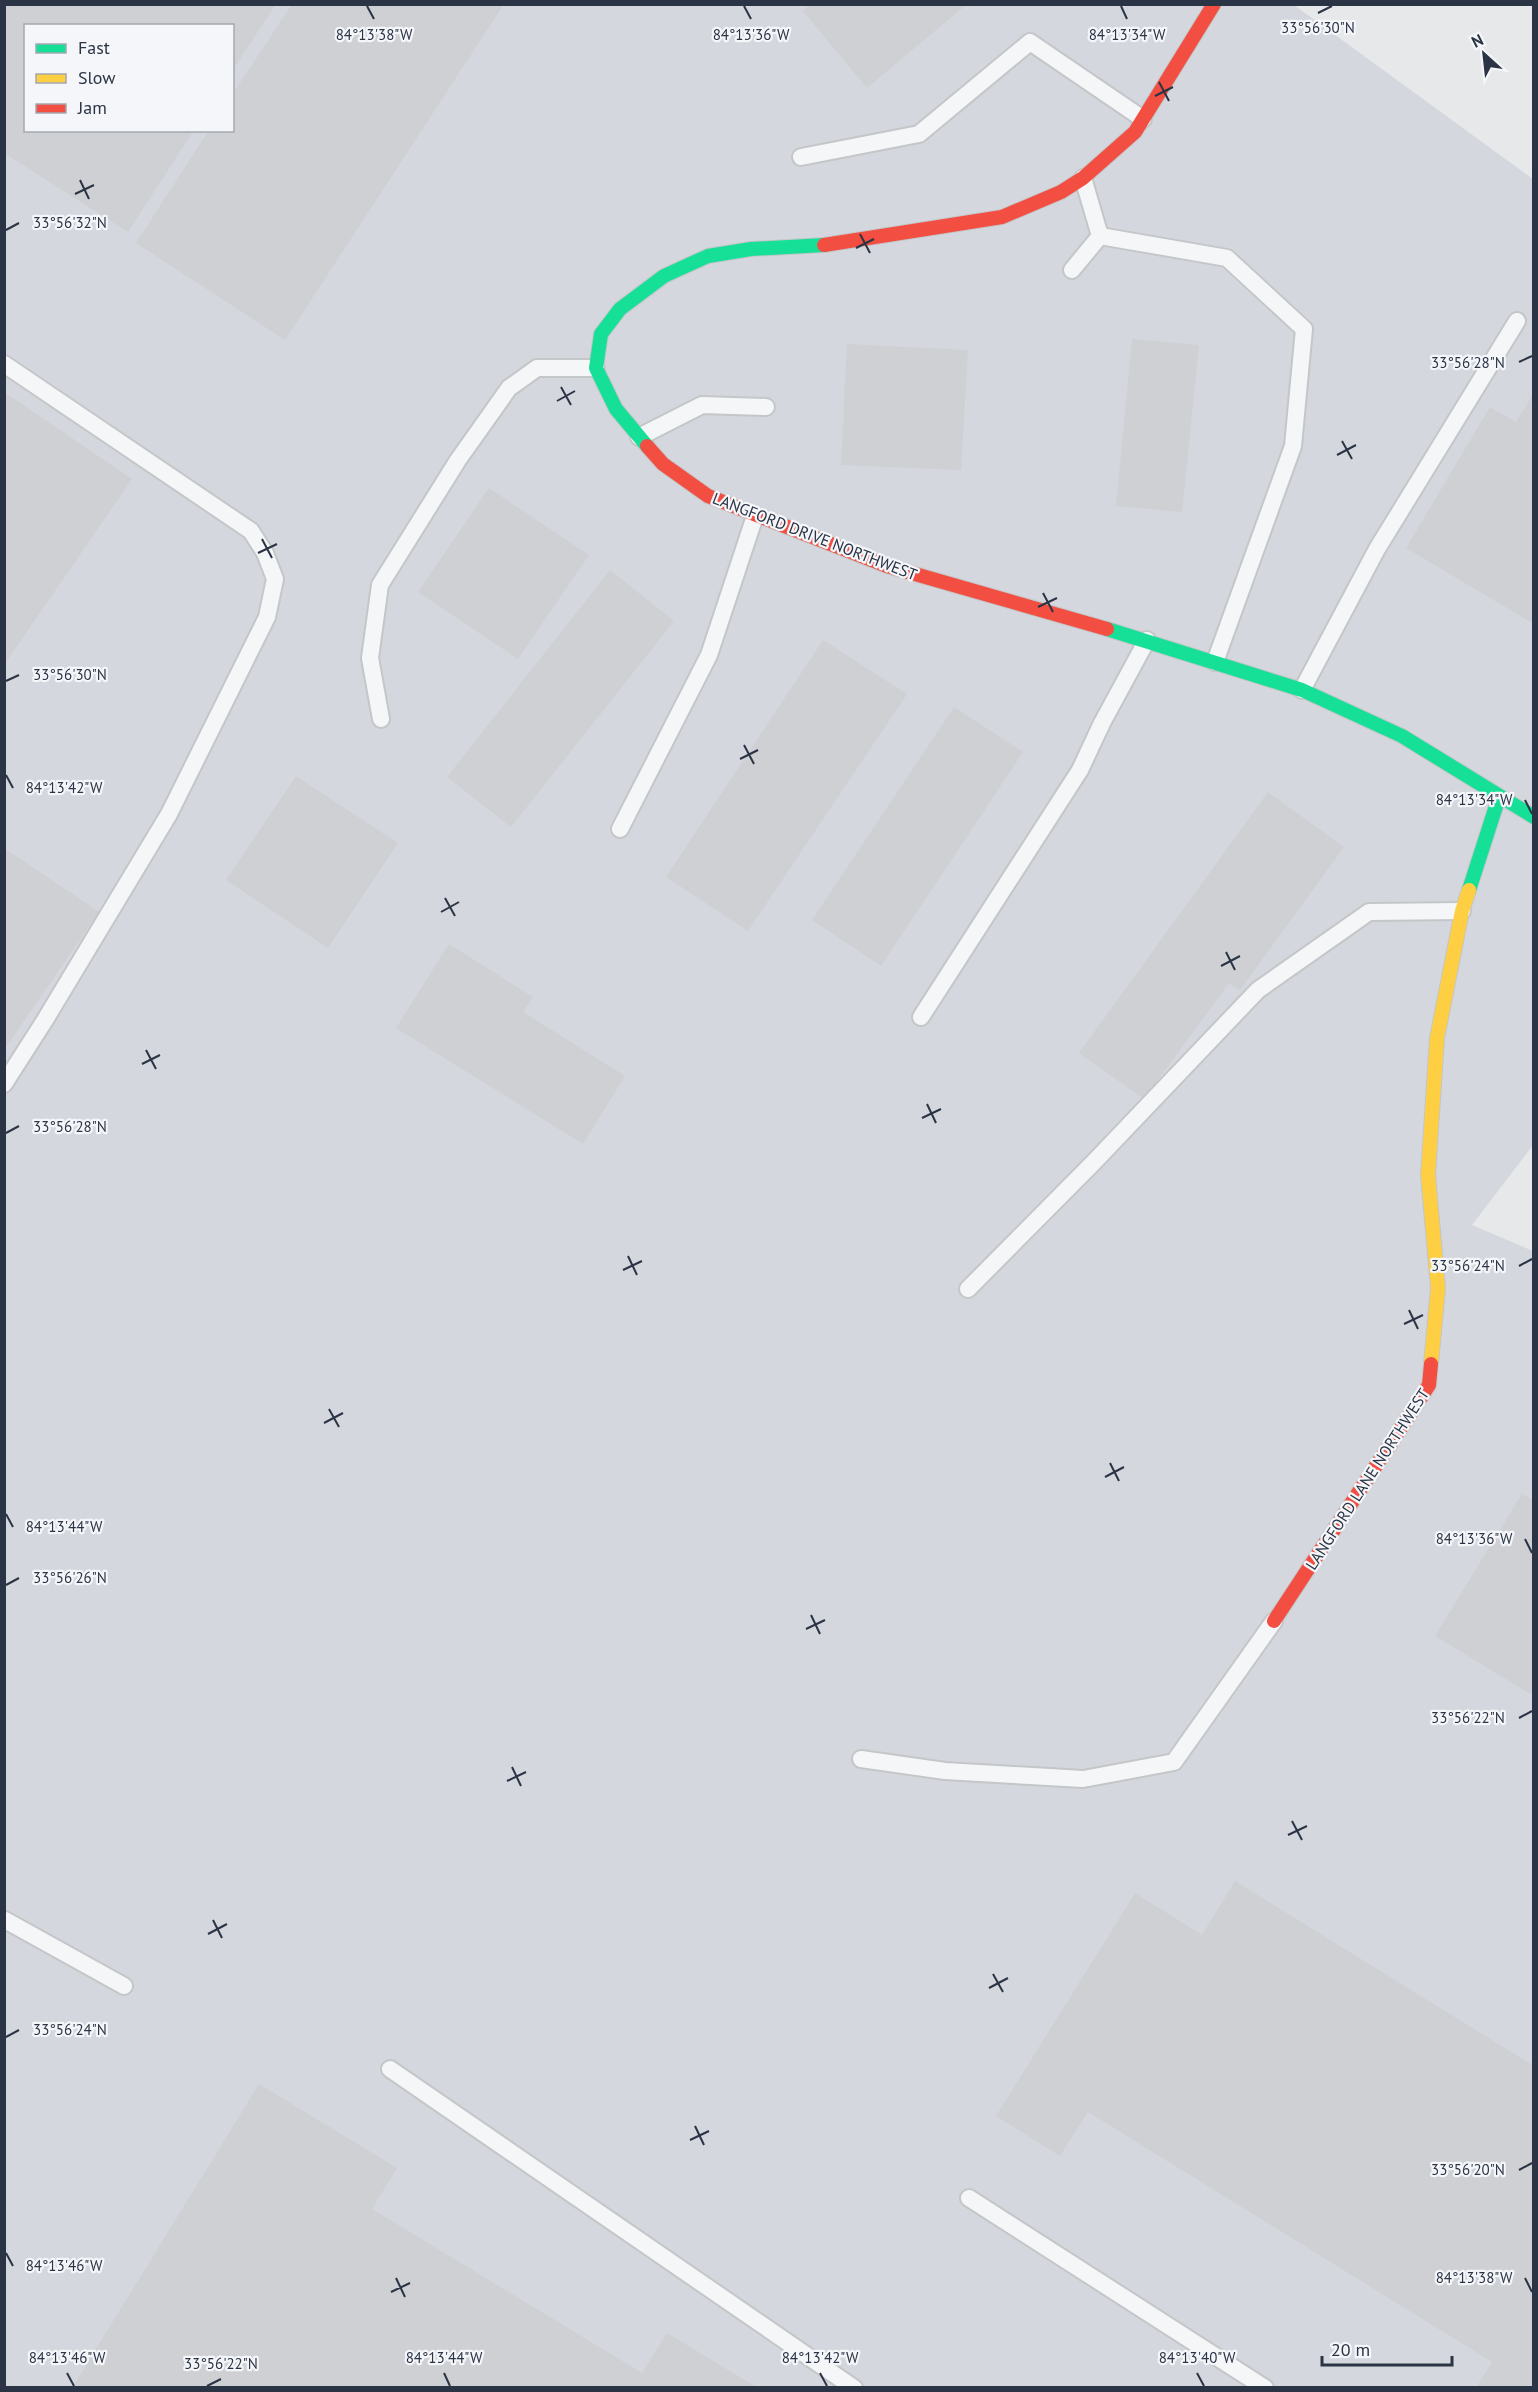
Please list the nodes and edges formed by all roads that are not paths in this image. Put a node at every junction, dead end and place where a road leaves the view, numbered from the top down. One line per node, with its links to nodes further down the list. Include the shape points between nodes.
1 (1214, 4): 2 (street)
2 (1143, 119): 3 (lane, via 1030,42 919,134); 4 (street, via 1135,132)
3 (801, 157)
4 (1083, 178): 5 (lane); 9 (street, via 1061,192 1002,217 840,244 751,249 708,256 664,276 620,309 601,334)
5 (1100, 237): 6 (lane); 14 (lane, via 1227,258 1304,329 1293,446)
6 (1072, 270)
7 (1517, 321): 15 (lane, via 1377,549)
8 (4, 364): 22 (lane, via 251,531 275,579 267,617 169,814)
9 (596, 368): 11 (street, LANGFORD DRIVE NORTHWEST, via 616,409); 16 (lane, via 537,368 508,388 380,585 370,658)
10 (766, 407): 11 (lane, via 702,405)
11 (639, 438): 12 (street, LANGFORD DRIVE NORTHWEST, via 663,464 708,496)
12 (755, 516): 13 (street, LANGFORD DRIVE NORTHWEST, via 887,566); 19 (lane, via 709,655)
13 (1147, 640): 14 (street, LANGFORD DRIVE NORTHWEST); 21 (lane, via 1080,770)
14 (1215, 662): 15 (street, LANGFORD DRIVE NORTHWEST)
15 (1302, 690): 17 (street, LANGFORD DRIVE NORTHWEST, via 1402,736)
16 (381, 719)
17 (1499, 797): 18 (street, LANGFORD DRIVE NORTHWEST); 20 (street, LANGFORD LANE NORTHWEST)
18 (1533, 817)
19 (620, 829)
20 (1462, 911): 23 (lane, via 1368,912 1258,990); 24 (street, LANGFORD LANE NORTHWEST, via 1437,1038 1428,1175 1438,1288 1429,1385)
21 (921, 1017)
22 (4, 1084)
23 (968, 1289)
24 (1274, 1621): 25 (lane, via 1174,1762 1083,1779 945,1771)
25 (861, 1759)
26 (6, 1920): 27 (lane)
27 (124, 1986)
28 (390, 2069): 30 (lane)
29 (969, 2198): 31 (lane)
30 (854, 2387)
31 (1265, 2388)

